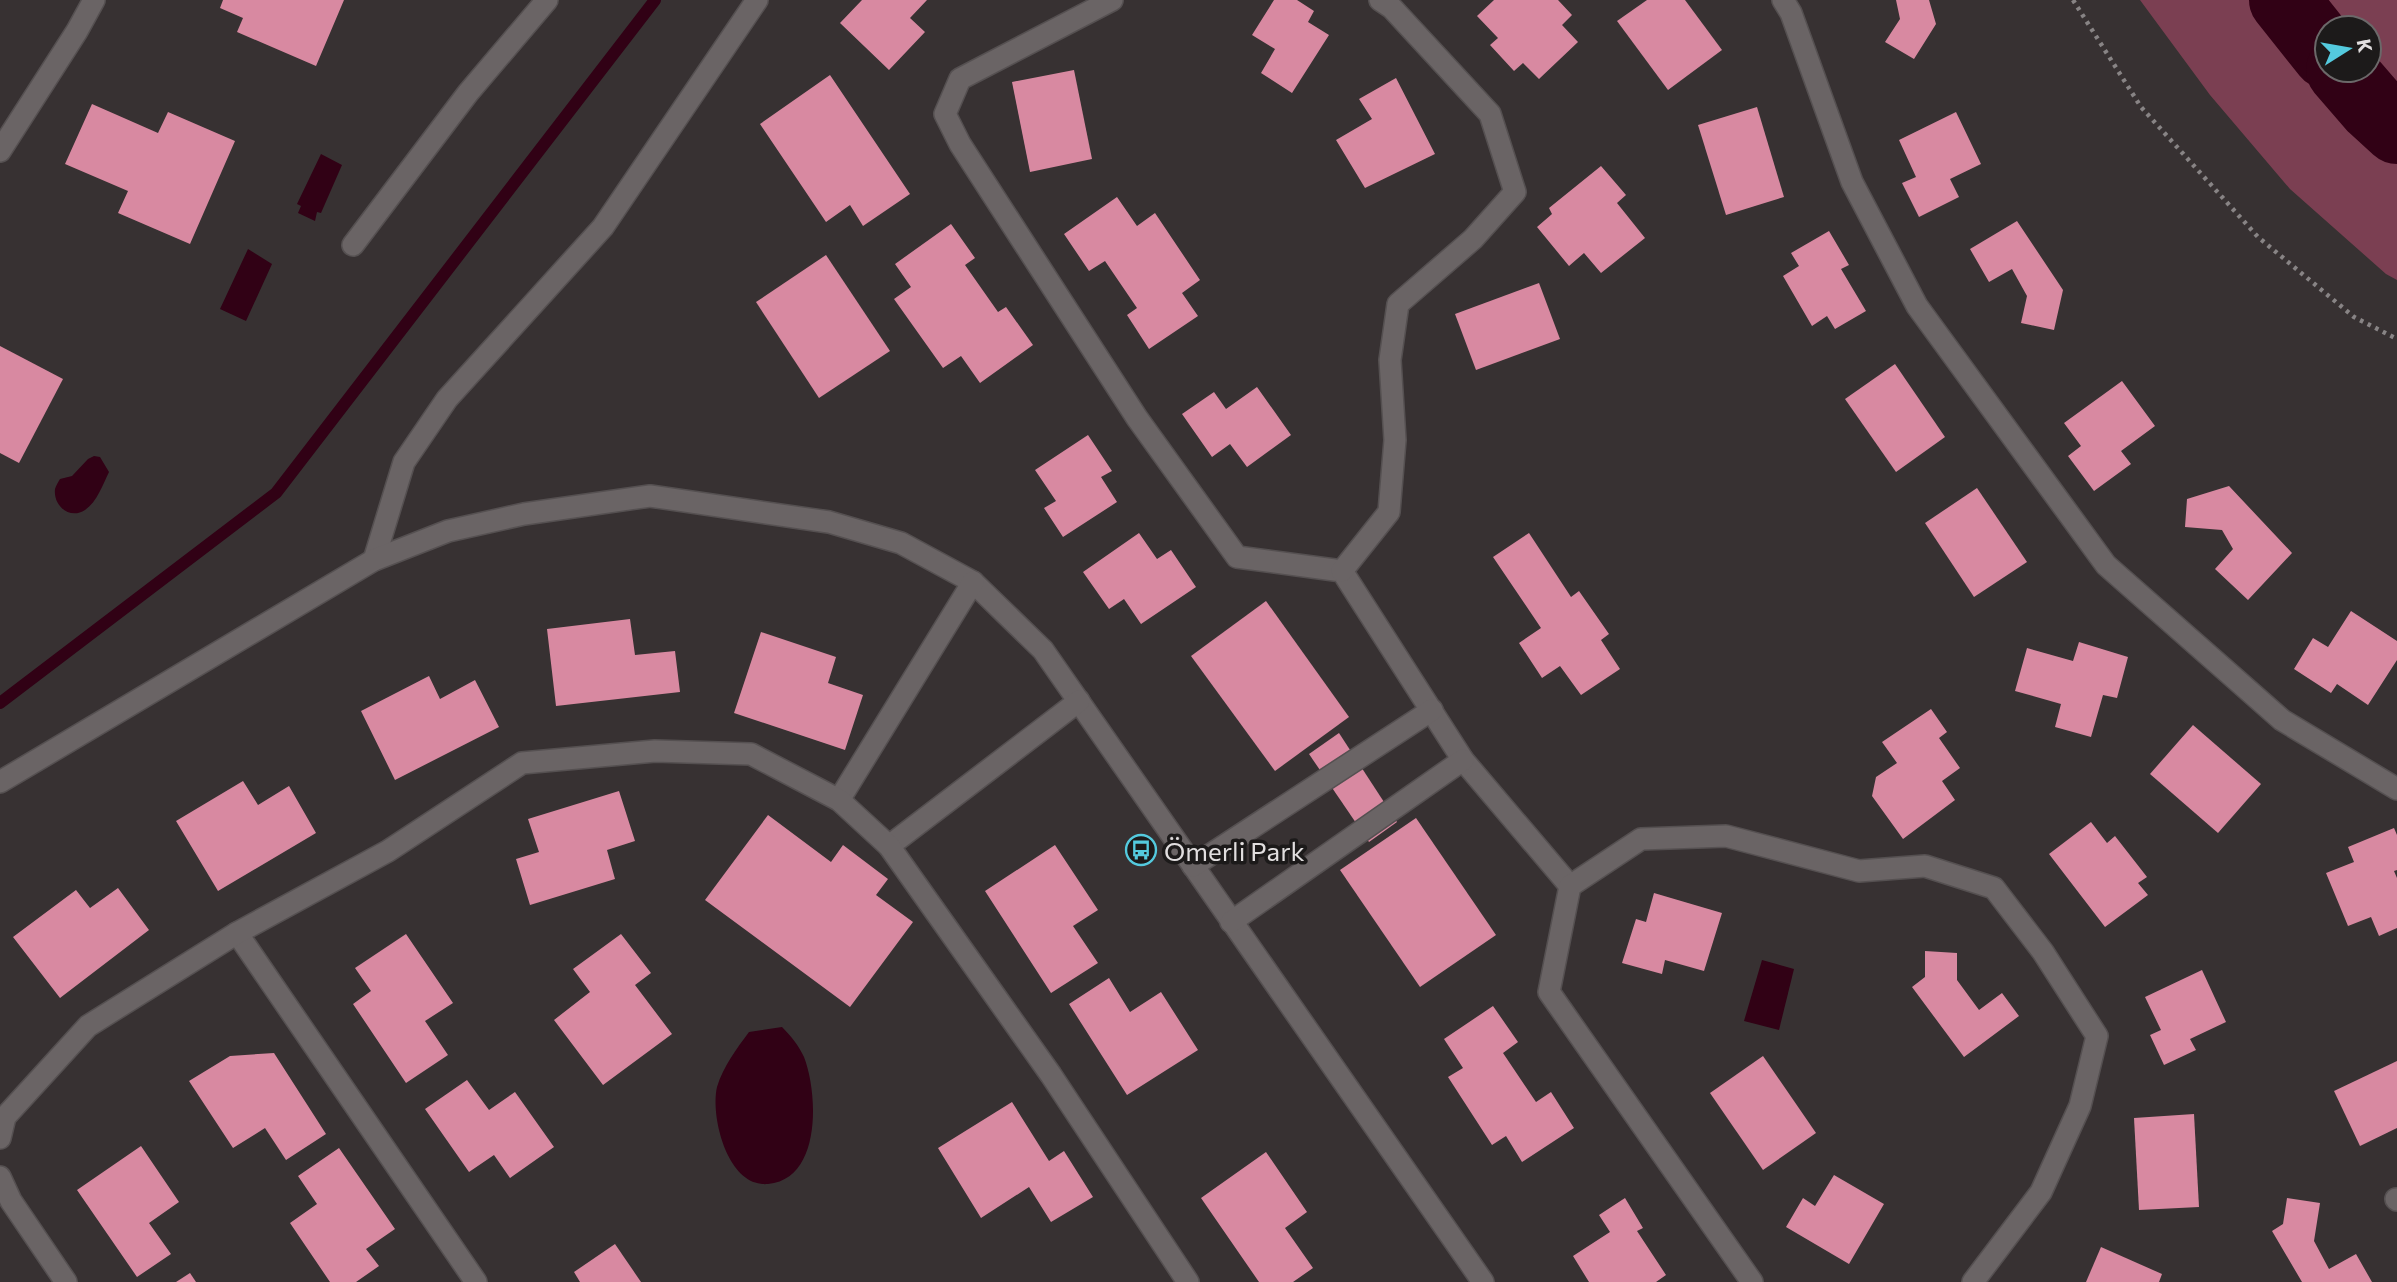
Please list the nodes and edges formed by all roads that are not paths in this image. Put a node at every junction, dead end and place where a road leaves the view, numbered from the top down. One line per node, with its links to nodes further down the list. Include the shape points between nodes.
1 (94, 0): 7 (street)
2 (547, 0): 8 (street, via 468,93)
3 (757, 0): 9 (street, via 603,227 447,399 404,462)
4 (1112, 0): 10 (street, via 960,79 944,114 1130,406 1237,557)
5 (1380, 0): 10 (street, via 1490,114 1515,192 1473,239 1398,304 1390,360 1395,440 1389,512)
6 (1783, 0): 16 (street, via 1852,182 1917,306 2106,565 2282,720)
7 (0, 151)
8 (353, 245)
9 (374, 560): 11 (street, via 448,531 524,514 650,496 829,522 901,543); 15 (street)
10 (1342, 571): 13 (street)
11 (973, 582): 12 (street, via 1044,650); 17 (street)
12 (1079, 701): 18 (street); 19 (street)
13 (1432, 710): 14 (street); 19 (street)
14 (1463, 760): 20 (street); 21 (street)
15 (0, 782)
16 (2397, 789)
17 (839, 800): 18 (street); 22 (street, via 751,754 655,751 522,763 388,850)
18 (890, 846): 27 (street, via 1051,1074)
19 (1193, 866): 21 (street)
20 (1570, 886): 29 (street, via 1549,992); 30 (street, via 1641,839 1726,836 1859,871 1925,866 1994,888 2043,952 2097,1036 2080,1106 2041,1192)
21 (1231, 922): 28 (street)
22 (237, 933): 23 (street, via 88,1026 5,1117); 26 (street)
23 (0, 1139)
24 (0, 1177): 25 (street)
25 (66, 1282)
26 (476, 1282)
27 (1188, 1282)
28 (1483, 1282)
29 (1752, 1282)
30 (1973, 1282)

